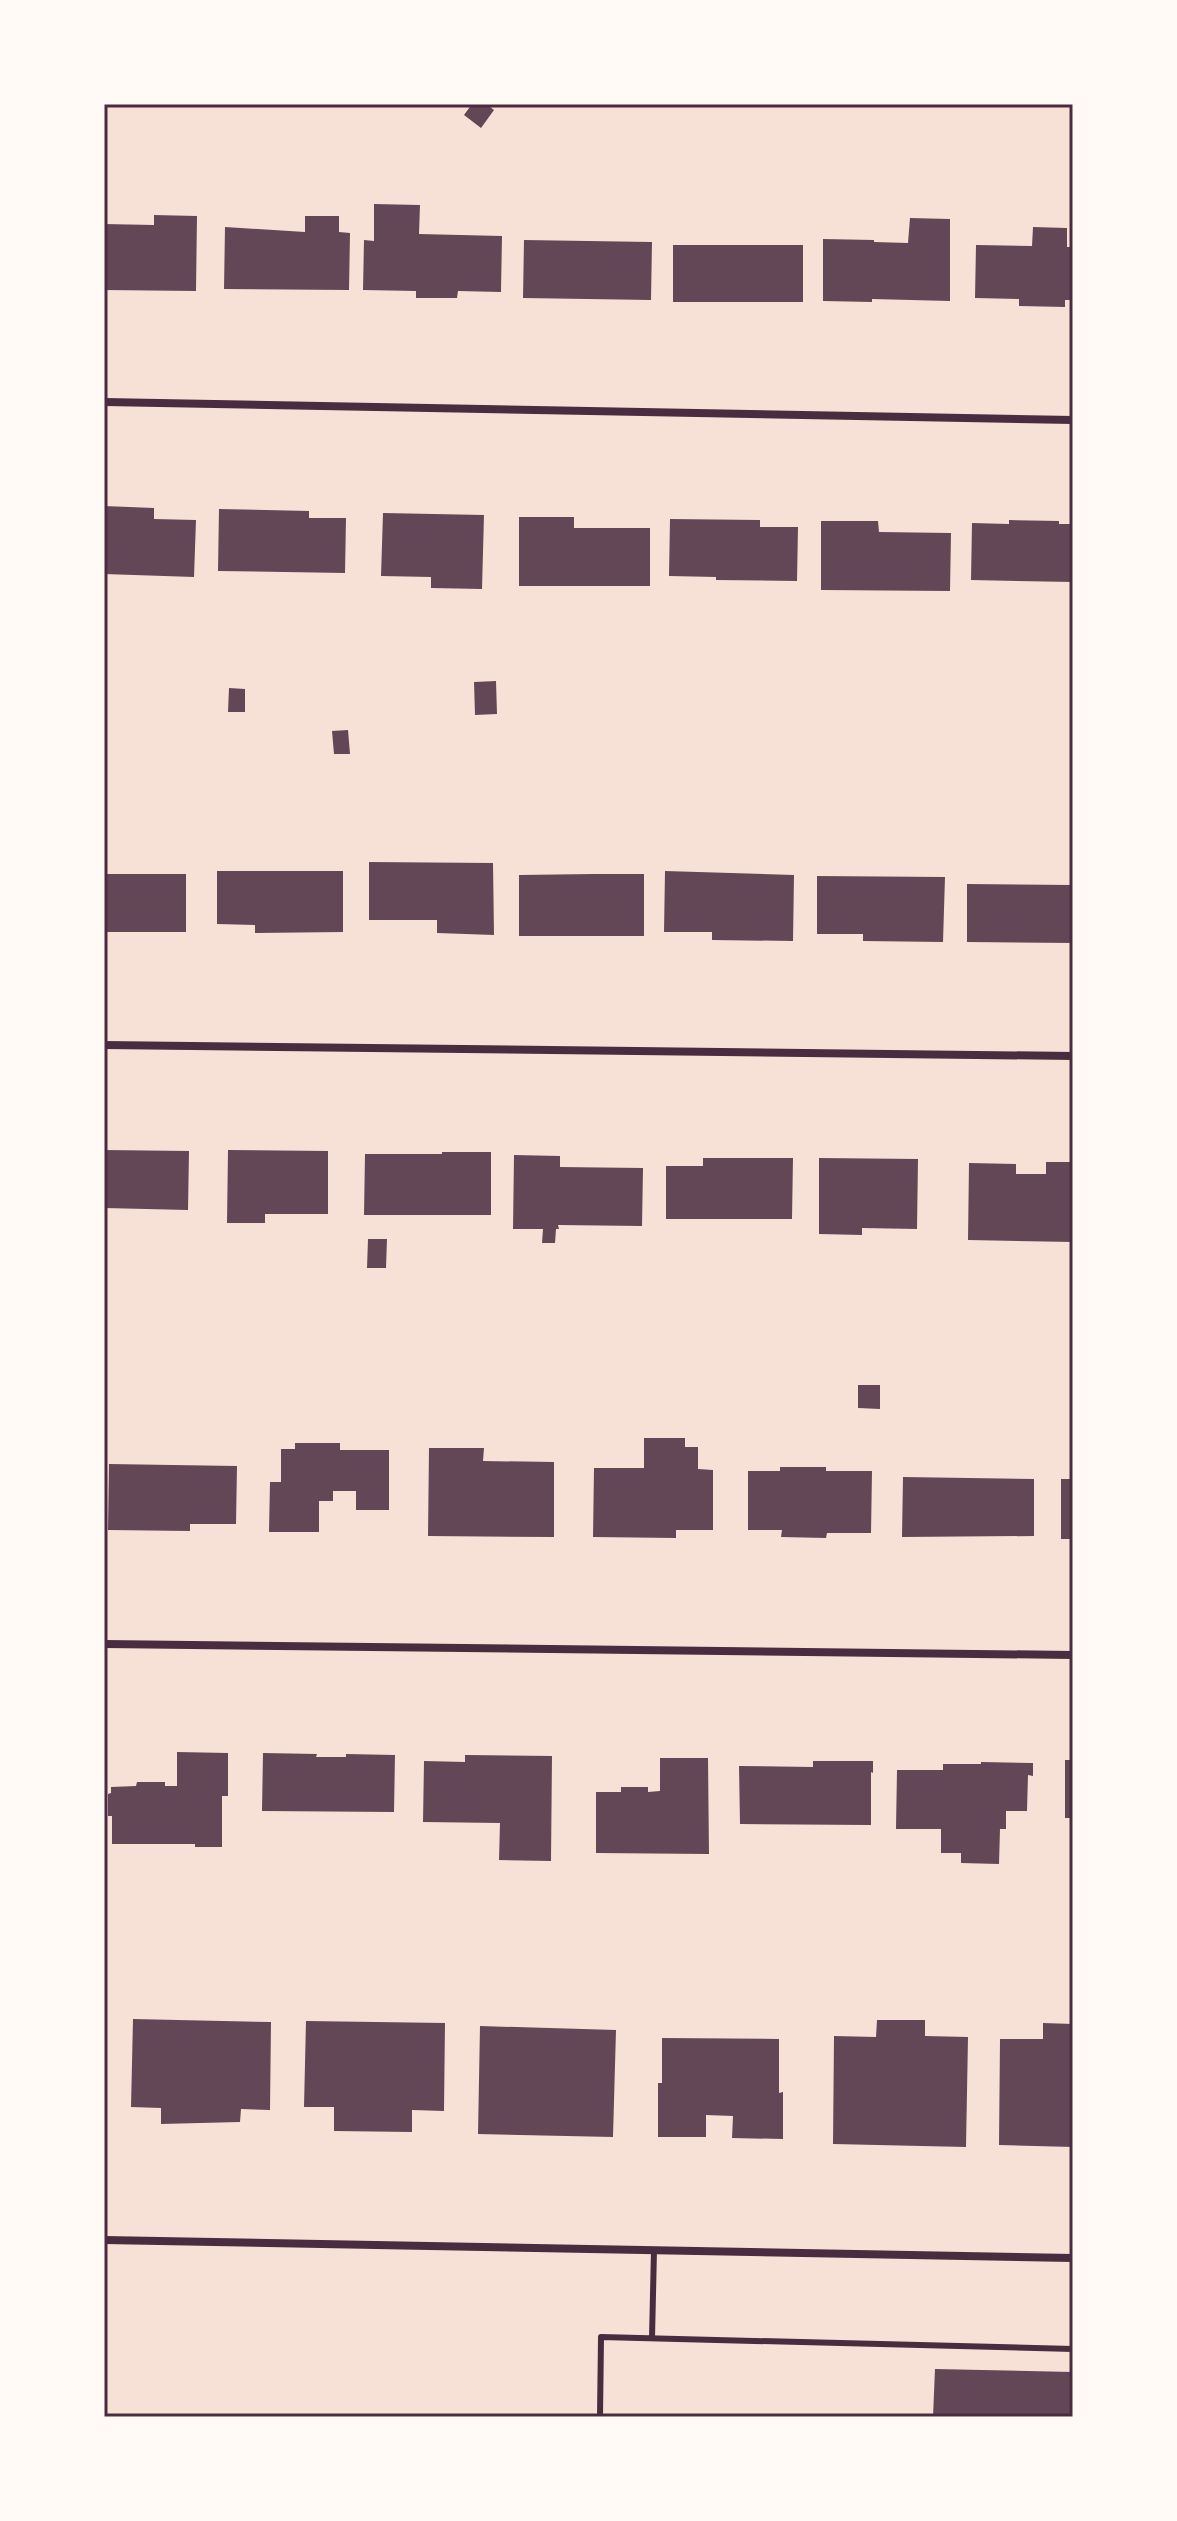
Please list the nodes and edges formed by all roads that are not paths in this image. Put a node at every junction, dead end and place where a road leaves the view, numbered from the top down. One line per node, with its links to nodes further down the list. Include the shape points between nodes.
1 (104, 402): 2 (street)
2 (1073, 420)
3 (104, 1045): 4 (street)
4 (1073, 1056)
5 (104, 1644): 6 (street)
6 (1073, 1655)
7 (104, 2240): 8 (street)
8 (654, 2250): 9 (street); 10 (lane)
9 (1073, 2258)
10 (652, 2338): 11 (lane); 12 (lane, via 601,2337)
11 (1073, 2349)
12 (600, 2417)

